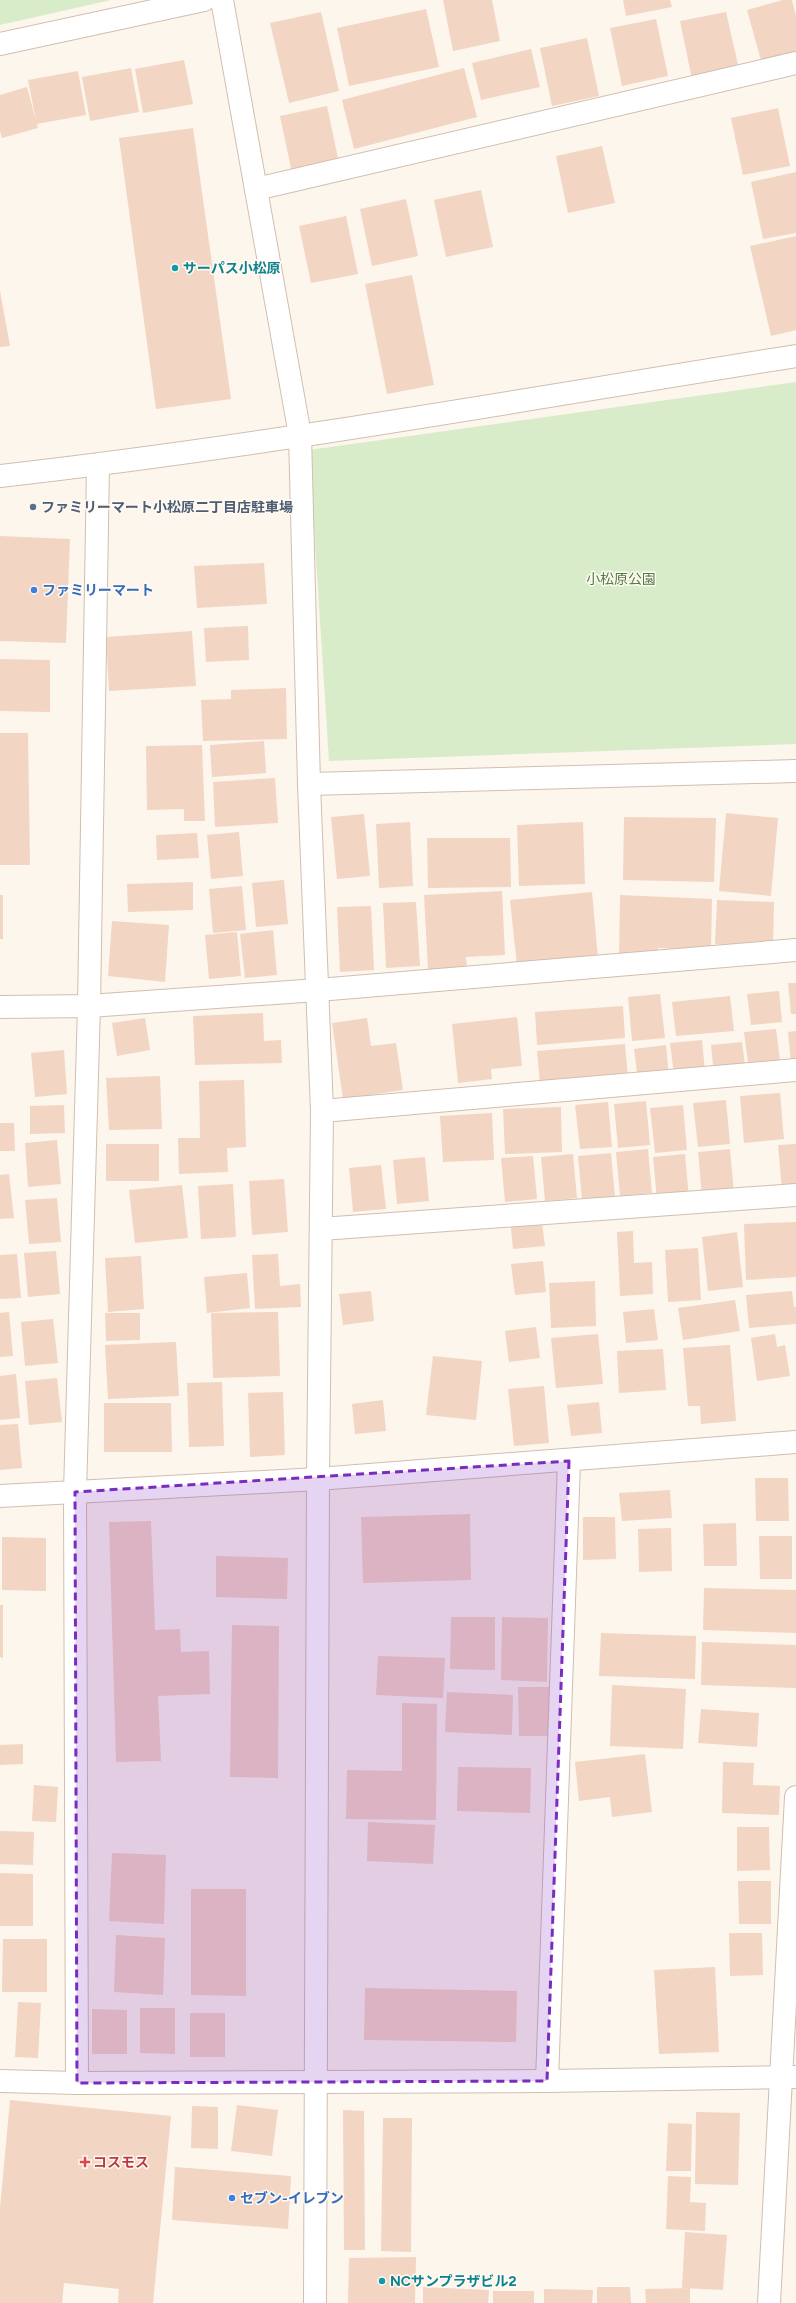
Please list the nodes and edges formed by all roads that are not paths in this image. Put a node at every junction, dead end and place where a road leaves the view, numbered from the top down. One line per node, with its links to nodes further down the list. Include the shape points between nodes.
1 (204, 0): 3 (street)
2 (222, 0): 5 (street)
3 (0, 44)
4 (796, 63): 5 (street)
5 (256, 189): 7 (street)
6 (796, 356): 7 (street)
7 (300, 435): 8 (street); 11 (street)
8 (98, 465): 9 (street); 14 (street)
9 (0, 476)
10 (796, 771): 11 (street)
11 (308, 784): 13 (street)
12 (796, 950): 13 (street)
13 (318, 990): 14 (street); 17 (street)
14 (90, 1006): 15 (street); 23 (street)
15 (0, 1007)
16 (796, 1070): 17 (street)
17 (322, 1111): 19 (street)
18 (796, 1195): 19 (street)
19 (321, 1229): 22 (street)
20 (796, 1442): 21 (street)
21 (569, 1461): 22 (street); 30 (street)
22 (318, 1479): 23 (street); 29 (street)
23 (76, 1492): 24 (street); 31 (street)
24 (0, 1496)
25 (796, 1797): 26 (street)
26 (794, 1870): 27 (street)
27 (788, 2077): 30 (street); 33 (street)
28 (0, 2081): 31 (street)
29 (316, 2081): 30 (street); 31 (street); 32 (street)
30 (547, 2081)
31 (77, 2083)
32 (315, 2303)
33 (769, 2303)

